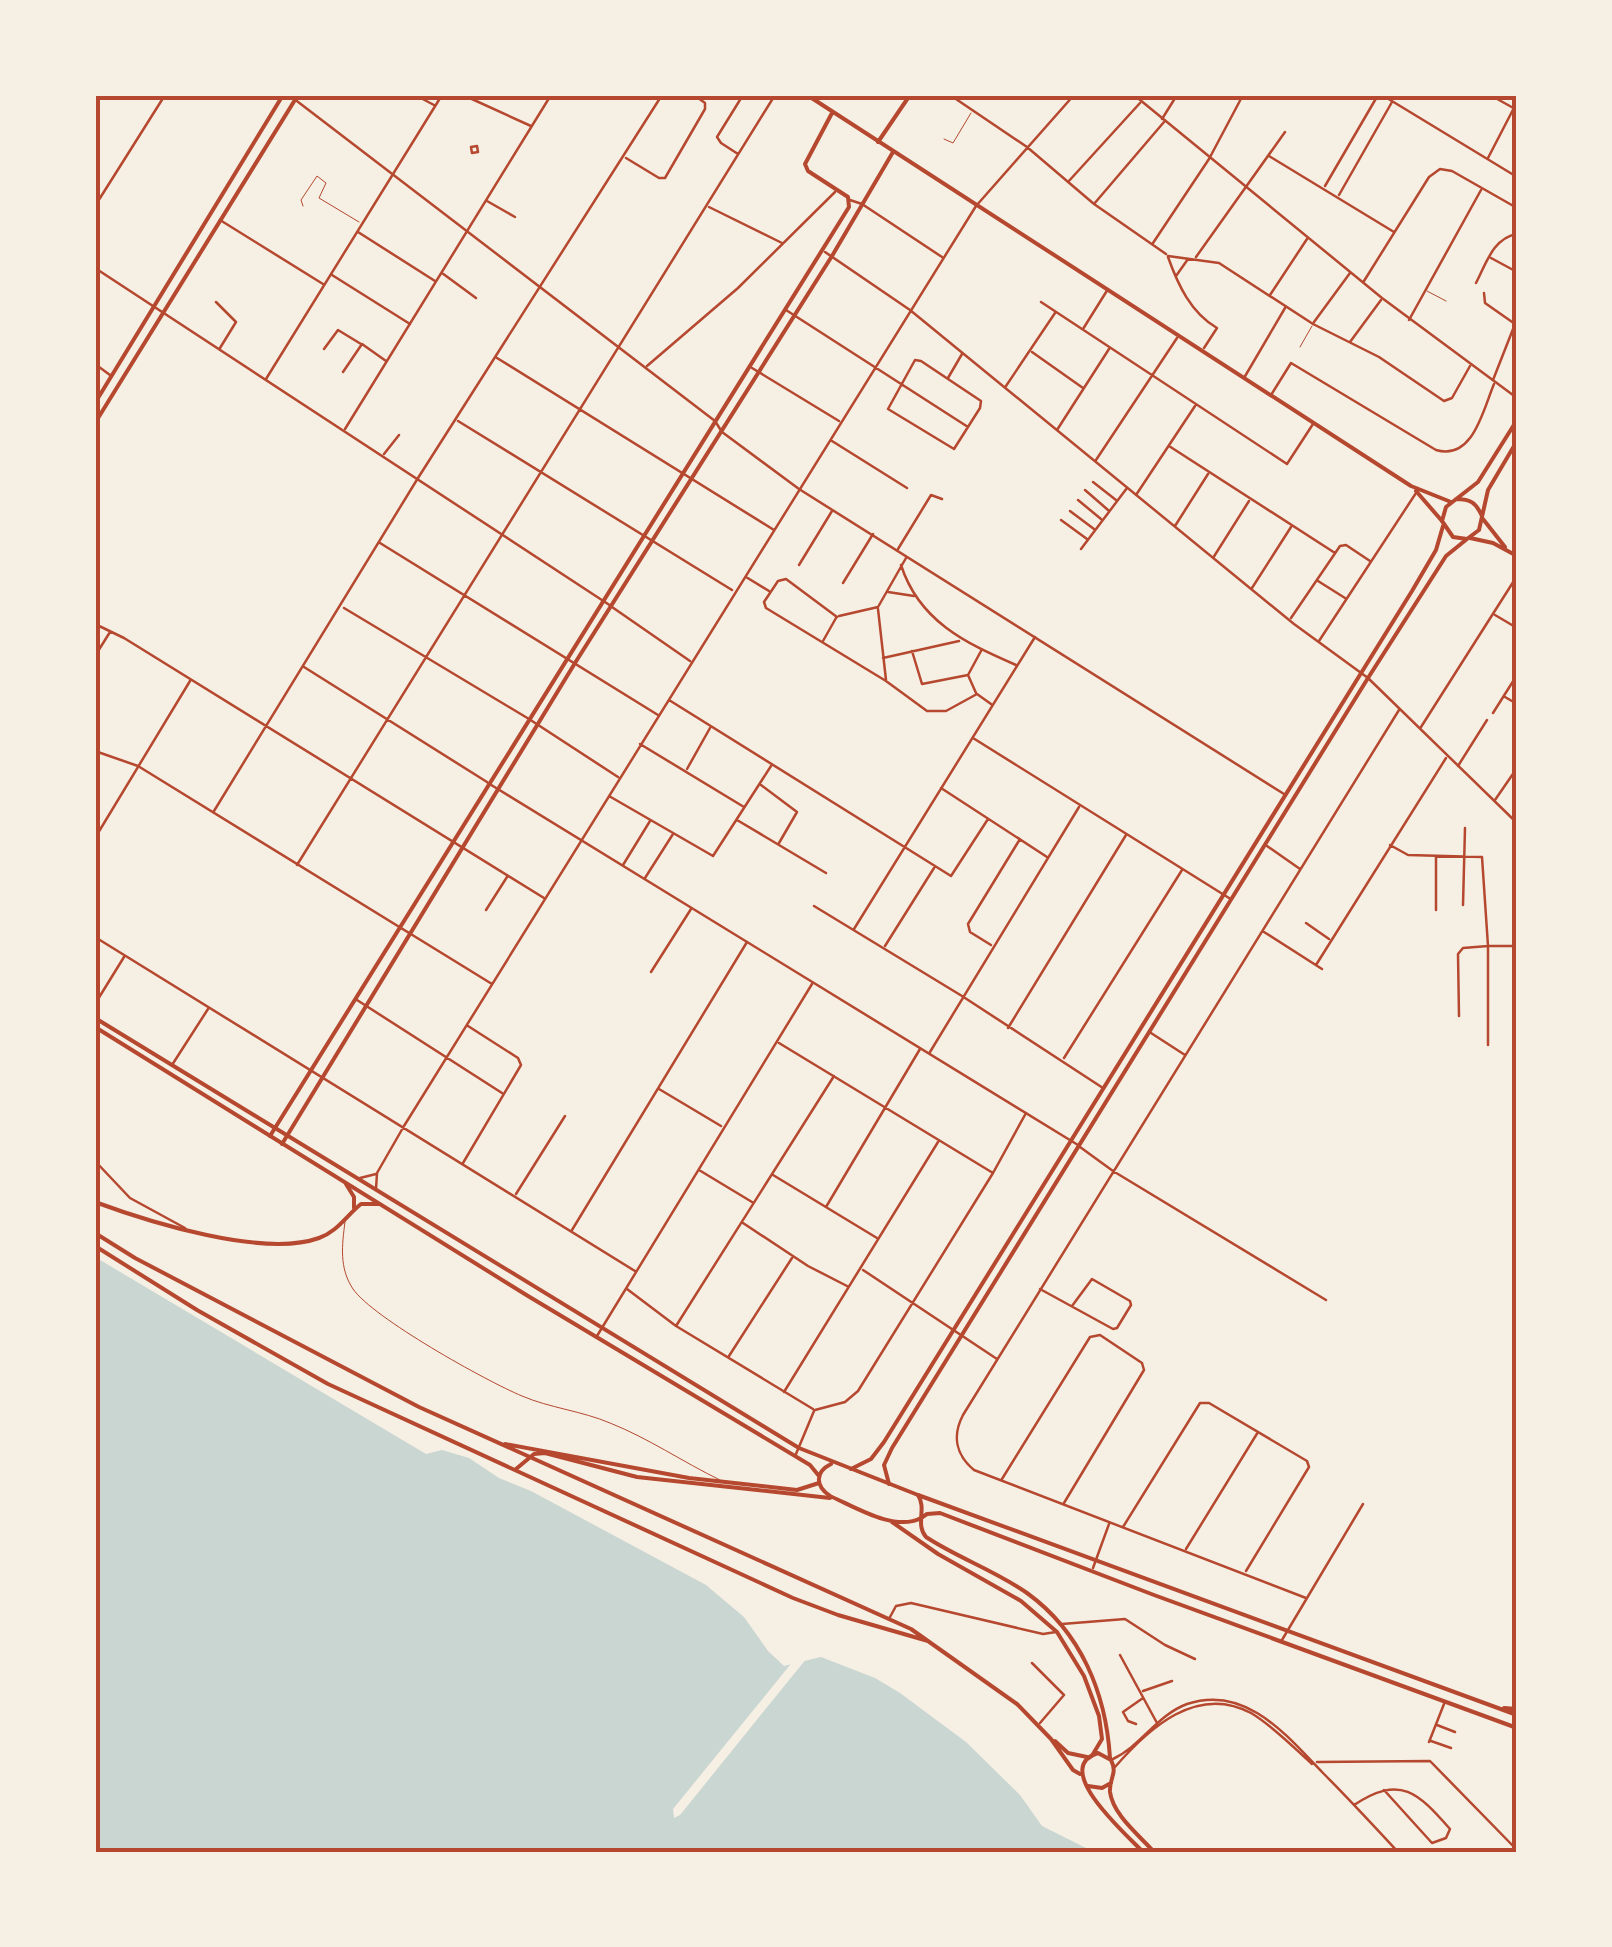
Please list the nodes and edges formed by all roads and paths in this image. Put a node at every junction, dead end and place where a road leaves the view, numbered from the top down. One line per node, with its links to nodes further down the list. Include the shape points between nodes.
1 (165, 95): 53 (street)
2 (286, 95): 20 (street); 96 (main road)
3 (416, 95): 24 (street)
4 (442, 95): 24 (street)
5 (463, 95): 29 (street)
6 (551, 95): 29 (street)
7 (662, 95): 37 (street)
8 (694, 95): 37 (street, via 705,108 665,178)
9 (743, 95): 35 (street, via 718,137)
10 (774, 95): 35 (street)
11 (807, 95): 27 (main road)
12 (910, 95): 32 (main road)
13 (950, 95): 26 (street)
14 (1074, 95): 33 (street)
15 (1134, 95): 21 (street)
16 (1177, 95): 28 (street)
17 (1243, 95): 38 (street)
18 (1380, 95): 22 (street); 44 (street)
19 (1490, 95): 25 (street)
20 (296, 97): 41 (street); 59 (main road)
21 (1141, 102): 28 (street); 43 (street)
22 (1392, 102): 39 (street); 48 (street)
23 (1517, 102): 25 (street)
24 (435, 106): 41 (street)
25 (1516, 109): 39 (street)
26 (973, 110): 31 (lane, via 953,143); 33 (street)
27 (832, 113): 32 (main road); 47 (main road, via 805,164)
28 (1163, 120): 38 (street); 52 (street)
29 (532, 126): 49 (street)
30 (1285, 132): 36 (street)
31 (944, 139)
32 (878, 142): 34 (main road)
33 (1026, 147): 43 (street); 56 (street)
34 (894, 152): 51 (main road); 56 (main road)
35 (740, 155): 55 (street)
36 (1268, 155): 44 (street); 45 (street)
37 (625, 157): 85 (street)
38 (1209, 159): 45 (street); 66 (street)
39 (1486, 159): 42 (street)
40 (1517, 170): 42 (street)
41 (392, 174): 60 (street); 62 (street)
42 (1515, 176)
43 (1068, 182): 52 (street)
44 (1324, 187): 48 (street)
45 (1245, 188): 65 (street); 73 (street)
46 (1482, 189): 57 (street); 63 (street, via 1440,169); 87 (street)
47 (837, 190): 50 (main road); 67 (street)
48 (1338, 196): 63 (street)
49 (486, 200): 58 (street); 62 (street)
50 (850, 200): 51 (street); 68 (main road)
51 (862, 204): 69 (main road); 72 (street)
52 (1094, 204): 66 (street)
53 (95, 206)
54 (303, 206): 60 (lane, via 317,176 326,184 319,198)
55 (707, 206): 67 (street); 110 (street)
56 (976, 206): 72 (street); 86 (main road)
57 (1517, 208)
58 (516, 217)
59 (220, 220): 83 (street); 99 (main road)
60 (361, 224): 61 (street)
61 (357, 231): 79 (street); 81 (street)
62 (466, 231): 76 (street); 85 (street)
63 (1395, 232): 82 (street)
64 (1517, 234): 71 (street, via 1502,238)
65 (1308, 238): 77 (street); 89 (street)
66 (1153, 243): 70 (street)
67 (784, 244): 123 (street)
68 (822, 250): 69 (street); 97 (main road)
69 (832, 256): 98 (street); 101 (main road)
70 (1168, 256): 74 (street); 80 (street)
71 (1490, 257): 78 (street); 84 (street)
72 (944, 258): 98 (street)
73 (1195, 258): 74 (street); 89 (street, via 1219,264)
74 (1188, 259): 80 (street)
75 (95, 268): 96 (street)
76 (441, 272): 81 (street); 90 (street)
77 (1350, 272): 82 (street); 104 (street)
78 (1517, 272)
79 (331, 274): 83 (street); 103 (street)
80 (1176, 278): 115 (street, via 1203,320 1217,328)
81 (435, 281): 103 (street)
82 (1362, 283): 91 (street)
83 (324, 284): 130 (street)
84 (1476, 284)
85 (540, 286): 110 (street); 117 (street)
86 (1108, 289): 105 (street); 106 (main road)
87 (1426, 291): 92 (lane); 102 (street)
88 (1484, 293): 131 (street, via 1485,303 1515,324)
89 (1269, 296): 95 (street)
90 (476, 298)
91 (1382, 298): 102 (street); 108 (street)
92 (1446, 301)
93 (216, 302): 111 (street, via 236,322)
94 (1041, 302): 100 (street)
95 (1286, 307): 104 (street); 128 (street)
96 (154, 308): 99 (street); 126 (main road)
97 (785, 310): 101 (street); 120 (main road)
98 (910, 310): 116 (street); 121 (street)
99 (162, 312): 111 (street); 144 (main road)
100 (1055, 312): 105 (street); 114 (street)
101 (794, 315): 121 (street); 125 (main road)
102 (1409, 320): 122 (street)
103 (410, 324): 118 (street)
104 (1313, 324): 108 (street); 109 (lane)
105 (1082, 330): 112 (street)
106 (1179, 336): 115 (main road); 127 (street)
107 (362, 344): 113 (street, via 338,330); 118 (street); 124 (street)
108 (1348, 344): 122 (street, via 1380,357 1444,401)
109 (1300, 346)
110 (618, 347): 123 (street); 139 (street)
111 (220, 349): 130 (street)
112 (1109, 349): 127 (street); 134 (street)
113 (324, 350)
114 (1031, 351): 133 (street); 134 (street)
115 (1201, 351): 128 (main road)
116 (963, 353): 129 (street); 133 (street)
117 (496, 357): 139 (street); 140 (street)
118 (387, 361): 147 (street)
119 (95, 364): 126 (street)
120 (750, 366): 125 (street); 142 (main road)
121 (874, 366): 132 (street); 143 (street)
122 (1470, 366): 131 (street)
123 (646, 367): 142 (street)
124 (343, 372)
125 (760, 372): 143 (street); 149 (main road)
126 (112, 376): 137 (main road)
127 (1153, 377): 138 (street); 155 (street)
128 (1244, 378): 135 (main road)
129 (947, 379): 132 (street, via 916,360); 146 (street, via 981,401)
130 (266, 380): 147 (street)
131 (1494, 382): 135 (street, via 1466,445 1454,452 1442,452 1291,362); 136 (street)
132 (900, 384): 146 (street); 146 (street, via 888,407 905,420 951,449)
133 (1006, 387): 148 (street)
134 (1084, 388): 148 (street)
135 (1270, 395): 145 (main road)
136 (1517, 398)
137 (95, 403)
138 (1196, 404): 145 (street, via 1287,464); 153 (street)
139 (580, 410): 156 (street); 158 (street)
140 (457, 420): 156 (street); 159 (street)
141 (1517, 420): 171 (main road, via 1478,482)
142 (715, 421): 149 (street); 158 (main road)
143 (840, 422): 151 (street)
144 (95, 423)
145 (1314, 423): 166 (main road)
146 (968, 427)
147 (344, 431): 154 (street)
148 (1056, 431): 155 (street)
149 (722, 432): 160 (main road); 164 (street)
150 (399, 435): 154 (street)
151 (830, 440): 163 (street); 164 (street)
152 (1517, 441): 176 (main road, via 1488,490)
153 (1169, 446): 157 (street); 167 (street)
154 (383, 456): 159 (street)
155 (1095, 462): 162 (street)
156 (541, 473): 185 (street); 186 (street)
157 (1209, 473): 170 (street); 180 (street)
158 (682, 474): 160 (street); 186 (main road)
159 (418, 478): 185 (street); 190 (street)
160 (692, 480): 182 (street); 189 (main road)
161 (1093, 482): 172 (street)
162 (1128, 487): 167 (street); 172 (street)
163 (907, 488)
164 (799, 490): 173 (street); 182 (street)
165 (1084, 490): 175 (street)
166 (1417, 490): 171 (main road); 179 (main road); 198 (street)
167 (1136, 495): 180 (street)
168 (942, 500): 192 (street, via 931,495)
169 (1078, 500): 178 (street)
170 (1250, 500): 181 (street); 197 (street)
171 (1453, 500): 176 (main road, via 1476,504); 179 (main road)
172 (1117, 501): 175 (street)
173 (833, 509): 184 (street); 199 (street)
174 (1070, 511): 183 (street)
175 (1110, 511): 178 (street)
176 (1482, 518): 187 (main road); 193 (main road)
177 (1062, 520): 188 (street)
178 (1102, 520): 183 (street)
179 (1442, 524): 187 (main road, via 1452,537); 236 (main road, via 1436,550)
180 (1174, 526): 197 (street)
181 (1292, 526): 194 (street); 205 (street)
182 (774, 530): 201 (street)
183 (1095, 530): 188 (street)
184 (873, 534): 192 (street); 204 (street)
185 (502, 535): 209 (street); 212 (street)
186 (644, 535): 189 (street); 212 (main road)
187 (1468, 538): 193 (main road); 239 (main road, via 1446,556)
188 (1088, 540): 191 (street)
189 (654, 541): 206 (street); 214 (main road)
190 (379, 542): 209 (street); 213 (street)
191 (1081, 549)
192 (898, 550): 195 (street)
193 (1509, 550): 196 (main road)
194 (1335, 553): 198 (street, via 1346,545); 203 (street)
195 (907, 556): 200 (street); 222 (street)
196 (1517, 556)
197 (1213, 558): 205 (street)
198 (1371, 562): 211 (street)
199 (798, 565)
200 (902, 565): 207 (street); 210 (street)
201 (744, 576): 206 (street); 208 (street)
202 (1517, 576): 216 (street)
203 (1317, 580): 211 (street); 218 (street)
204 (843, 583)
205 (1252, 589): 218 (street)
206 (735, 591): 232 (street)
207 (885, 591): 210 (street); 215 (street)
208 (770, 592): 217 (street, via 786,580); 224 (street, via 766,608)
209 (464, 594): 229 (street); 230 (street)
210 (916, 596): 223 (street)
211 (1346, 599): 225 (street)
212 (602, 600): 214 (street); 230 (main road)
213 (341, 606): 229 (street); 235 (street)
214 (612, 607): 232 (street); 233 (main road)
215 (878, 607): 217 (street); 231 (street)
216 (1494, 614): 220 (street); 256 (street)
217 (837, 617): 224 (street)
218 (1290, 621): 225 (street)
219 (95, 624): 221 (street)
220 (1517, 628)
221 (111, 630): 228 (street); 240 (street)
222 (1035, 636): 234 (street); 273 (street)
223 (961, 641): 226 (street); 227 (street)
224 (822, 642): 241 (street)
225 (1318, 642): 236 (street)
226 (981, 650): 234 (street); 238 (street)
227 (912, 652): 231 (street); 238 (street, via 922,684)
228 (95, 656)
229 (425, 657): 250 (street); 251 (street)
230 (567, 658): 233 (street); 251 (main road)
231 (884, 658): 241 (street)
232 (692, 662): 244 (street)
233 (575, 663): 249 (street); 253 (main road)
234 (1016, 665): 245 (street)
235 (302, 666): 250 (street); 254 (street)
236 (1360, 673): 239 (street); 273 (main road)
237 (1517, 675): 243 (street)
238 (968, 676): 242 (street)
239 (1368, 678): 247 (street); 291 (main road)
240 (191, 680): 254 (street); 261 (street)
241 (886, 681): 242 (street, via 927,711)
242 (977, 694): 245 (street)
243 (1504, 696): 246 (street); 248 (street)
244 (668, 699): 249 (street); 255 (street)
245 (992, 704): 257 (street)
246 (1517, 704)
247 (1400, 710): 256 (street); 300 (street)
248 (1493, 713)
249 (658, 715): 258 (street)
250 (386, 719): 267 (street); 268 (street)
251 (529, 719): 253 (street); 268 (main road)
252 (1487, 720): 263 (street)
253 (538, 725): 266 (street); 271 (main road)
254 (265, 727): 267 (street); 277 (street)
255 (710, 727): 262 (street); 265 (street)
256 (1420, 729): 260 (street)
257 (971, 737): 270 (street); 275 (street)
258 (640, 744): 265 (street); 266 (street)
259 (95, 750): 261 (street)
260 (1448, 757): 263 (street); 290 (street)
261 (138, 766): 277 (street); 285 (street)
262 (772, 766): 269 (street); 293 (street)
263 (1458, 766): 274 (street)
264 (1517, 768): 274 (street)
265 (686, 771): 276 (street)
266 (619, 778): 272 (street)
267 (350, 780): 288 (street); 297 (street)
268 (488, 783): 271 (street); 288 (main road)
269 (760, 784): 276 (street); 289 (street, via 798,812)
270 (940, 787): 278 (street); 293 (street)
271 (498, 789): 287 (street); 292 (main road)
272 (608, 796): 279 (street); 287 (street)
273 (1286, 796): 305 (main road)
274 (1494, 801): 281 (street)
275 (1080, 805): 284 (street); 296 (street)
276 (745, 808): 280 (street)
277 (216, 812): 297 (street)
278 (988, 818): 286 (street); 299 (street, via 954,874)
279 (650, 820): 283 (street); 298 (street)
280 (737, 820): 283 (street, via 713,856); 289 (street)
281 (1517, 823)
282 (1465, 828): 295 (street)
283 (673, 832): 304 (street)
284 (1127, 834): 301 (street); 340 (street)
285 (95, 838)
286 (1020, 839): 296 (street); 321 (street, via 968,924)
287 (581, 840): 298 (street); 306 (street)
288 (452, 843): 292 (street); 314 (main road)
289 (778, 844): 302 (street)
290 (1389, 844): 294 (street, via 1408,855); 319 (street)
291 (1265, 845): 300 (street); 307 (main road)
292 (462, 848): 303 (street); 317 (main road)
293 (903, 848): 299 (street); 315 (street)
294 (1436, 856): 295 (street); 312 (street)
295 (1464, 856): 308 (street); 322 (street, via 1485,860)
296 (1049, 858): 321 (street)
297 (298, 865): 314 (street)
298 (623, 866): 304 (street)
299 (935, 867): 324 (street)
300 (1300, 868): 316 (street)
301 (1183, 869): 305 (street); 348 (street)
302 (826, 873)
303 (507, 876): 306 (street); 311 (street)
304 (645, 879): 310 (street)
305 (1223, 894): 307 (street); 355 (main road)
306 (546, 898): 330 (street)
307 (1232, 900): 341 (main road)
308 (1462, 905)
309 (814, 906): 315 (street)
310 (692, 908): 320 (street); 328 (street)
311 (486, 910)
312 (1436, 910)
313 (1306, 922): 319 (street)
314 (400, 929): 317 (street); 332 (main road)
315 (854, 929): 324 (street)
316 (1262, 931): 326 (street); 346 (street)
317 (411, 936): 330 (street); 334 (main road)
318 (95, 937): 325 (street)
319 (1332, 940): 326 (street)
320 (748, 942): 329 (street); 354 (street)
321 (992, 946): 331 (street)
322 (1488, 946): 323 (street); 336 (street, via 1460,950); 343 (street)
323 (1517, 946)
324 (884, 948): 331 (street)
325 (124, 956): 333 (street); 335 (street)
326 (1316, 965): 327 (street)
327 (1322, 968)
328 (651, 972)
329 (812, 982): 342 (street); 344 (street)
330 (494, 985): 338 (street)
331 (962, 996): 340 (street); 345 (street)
332 (356, 999): 334 (street); 350 (main road)
333 (95, 1004)
334 (365, 1006): 347 (street); 353 (main road)
335 (209, 1007): 349 (street); 350 (street)
336 (1458, 1016)
337 (95, 1018): 349 (main road)
338 (466, 1026): 347 (street); 356 (street, via 518,1058 521,1065)
339 (95, 1027): 351 (main road)
340 (1008, 1028): 348 (street)
341 (1150, 1032): 346 (street); 368 (main road)
342 (778, 1042): 352 (street); 361 (street)
343 (1488, 1044)
344 (921, 1048): 345 (street); 357 (street)
345 (929, 1053): 358 (street)
346 (1185, 1055): 373 (street)
347 (447, 1057): 356 (street); 360 (street)
348 (1063, 1061): 355 (street)
349 (173, 1064): 351 (street); 362 (main road)
350 (309, 1071): 353 (street); 362 (main road)
351 (168, 1072): 364 (main road)
352 (834, 1076): 357 (street); 376 (street)
353 (320, 1078): 360 (street); 363 (main road)
354 (658, 1088): 361 (street); 392 (street)
355 (1103, 1088): 365 (main road)
356 (503, 1094): 370 (street)
357 (886, 1110): 366 (street); 386 (street)
358 (1026, 1113): 365 (street); 375 (street)
359 (564, 1116): 381 (street)
360 (404, 1126): 370 (street); 374 (street)
361 (724, 1127): 372 (street)
362 (275, 1128): 363 (main road); 364 (main road)
363 (287, 1135): 367 (main road); 371 (main road)
364 (270, 1136): 367 (main road)
365 (1071, 1141): 368 (street); 411 (main road)
366 (938, 1142): 375 (street); 394 (street)
367 (282, 1144): 377 (main road)
368 (1079, 1146): 373 (street); 413 (main road)
369 (95, 1162): 391 (street, via 130,1198)
370 (463, 1164): 381 (street)
371 (342, 1169): 377 (main road); 378 (main road)
372 (698, 1169): 385 (street); 400 (street)
373 (1114, 1171): 404 (street); 406 (street)
374 (377, 1173): 378 (street); 380 (street)
375 (992, 1173): 407 (street)
376 (772, 1174): 385 (street); 386 (street)
377 (336, 1178): 379 (main road)
378 (356, 1178): 380 (main road)
379 (346, 1184): 383 (main road); 387 (main road, via 354,1197)
380 (376, 1190): 384 (main road)
381 (516, 1195): 392 (street)
382 (95, 1202): 391 (main road)
383 (379, 1204): 387 (main road, via 361,1204); 388 (main road)
384 (398, 1204): 388 (main road); 395 (main road)
385 (754, 1204): 390 (street)
386 (826, 1206): 394 (street)
387 (352, 1212): 389 (main road)
388 (394, 1212): 397 (main road)
389 (345, 1222): 391 (main road, via 318,1238 291,1242); 429 (lane, via 345,1272 371,1308 521,1396 611,1423)
390 (742, 1222): 398 (street); 409 (street)
391 (185, 1228)
392 (571, 1231): 400 (street)
393 (95, 1233): 423 (main road)
394 (879, 1240): 399 (street)
395 (465, 1245): 397 (main road); 402 (main road)
396 (95, 1246): 426 (main road, via 302,1371)
397 (460, 1253): 405 (main road)
398 (794, 1256): 401 (street); 414 (street)
399 (862, 1269): 401 (street); 407 (street)
400 (635, 1271): 403 (street)
401 (849, 1287): 418 (street)
402 (534, 1288): 405 (main road); 410 (main road)
403 (626, 1288): 409 (street); 410 (street)
404 (1040, 1289): 408 (street); 415 (street)
405 (528, 1296): 412 (main road)
406 (1326, 1300)
407 (914, 1304): 411 (street); 420 (street, via 858,1391)
408 (1072, 1306): 408 (street, via 1114,1329 1131,1305 1092,1278)
409 (676, 1326): 414 (street)
410 (602, 1328): 412 (street); 416 (main road)
411 (954, 1328): 413 (street); 431 (main road, via 878,1449)
412 (597, 1337): 417 (main road)
413 (962, 1337): 415 (street); 437 (main road, via 886,1458)
414 (728, 1358): 418 (street)
415 (997, 1359): 435 (street, via 958,1424 956,1445 968,1466)
416 (669, 1370): 417 (main road); 419 (main road)
417 (664, 1378): 421 (main road)
418 (784, 1392): 420 (street)
419 (734, 1410): 421 (main road); 424 (main road)
420 (815, 1410): 424 (street)
421 (729, 1418): 425 (main road)
422 (1258, 1432): 445 (street, via 1200,1404); 446 (street); 449 (street, via 1309,1466)
423 (500, 1444): 426 (main road); 427 (main road); 433 (main road)
424 (799, 1448): 425 (street); 428 (main road)
425 (794, 1457): 432 (main road)
426 (493, 1458): 430 (main road)
427 (527, 1458): 430 (main road); 439 (main road, via 545,1453 637,1477); 451 (main road)
428 (833, 1464): 431 (main road); 432 (main road)
429 (693, 1467): 433 (lane); 434 (lane)
430 (516, 1469): 455 (main road, via 793,1598)
431 (851, 1469): 437 (main road)
432 (819, 1476): 436 (main road)
433 (690, 1478): 434 (main road)
434 (723, 1482): 436 (main road, via 797,1490)
435 (1001, 1482): 440 (street); 440 (street, via 1096,1334 1145,1367)
436 (819, 1483): 439 (main road)
437 (889, 1484): 438 (main road)
438 (918, 1495): 442 (main road); 447 (main road)
439 (834, 1498): 443 (main road)
440 (1063, 1504): 444 (street)
441 (1363, 1504): 450 (street)
442 (921, 1518): 443 (main road); 448 (main road, via 940,1512); 452 (main road, via 926,1537 1026,1593)
443 (892, 1522): 454 (main road, via 1021,1600)
444 (1110, 1523): 445 (street); 447 (street)
445 (1122, 1528): 446 (street)
446 (1185, 1550): 449 (street)
447 (1097, 1560): 448 (street); 453 (main road)
448 (1092, 1572): 456 (main road)
449 (1246, 1572): 450 (street)
450 (1306, 1598): 453 (street)
451 (889, 1618): 454 (street, via 906,1603); 455 (main road)
452 (1060, 1624): 458 (street, via 1124,1618); 474 (main road, via 1098,1689)
453 (1287, 1630): 456 (street); 464 (main road)
454 (1058, 1632): 473 (main road, via 1099,1716 1102,1739)
455 (932, 1642): 467 (main road)
456 (1281, 1642): 463 (main road)
457 (1120, 1655): 461 (street)
458 (1195, 1659)
459 (1032, 1663): 467 (street, via 1064,1695)
460 (1172, 1681): 461 (street)
461 (1142, 1692): 462 (street)
462 (1145, 1698): 465 (street); 466 (street, via 1124,1712)
463 (1444, 1702): 468 (street); 469 (main road)
464 (1517, 1712)
465 (1156, 1723): 474 (street); 475 (street, via 1194,1702 1231,1702 1270,1721)
466 (1136, 1724)
467 (1038, 1725): 471 (main road)
468 (1435, 1725): 470 (street); 472 (street, via 1429,1741)
469 (1517, 1728)
470 (1455, 1732)
471 (1051, 1739): 473 (main road, via 1068,1753); 477 (main road)
472 (1451, 1748)
473 (1090, 1755): 474 (main road); 477 (main road)
474 (1111, 1759): 476 (main road)
475 (1316, 1765): 476 (street, via 1249,1712 1211,1703 1175,1713); 481 (street); 482 (street, via 1326,1759 1430,1761)
476 (1115, 1767): 478 (main road)
477 (1080, 1774): 479 (main road)
478 (1111, 1782): 479 (main road); 484 (main road, via 1115,1809)
479 (1088, 1786): 483 (main road)
480 (1384, 1790): 480 (street, via 1419,1795 1450,1829 1446,1838 1432,1843); 481 (street)
481 (1354, 1805): 485 (street)
482 (1517, 1850)
483 (1143, 1852)
484 (1154, 1852)
485 (1398, 1852)

